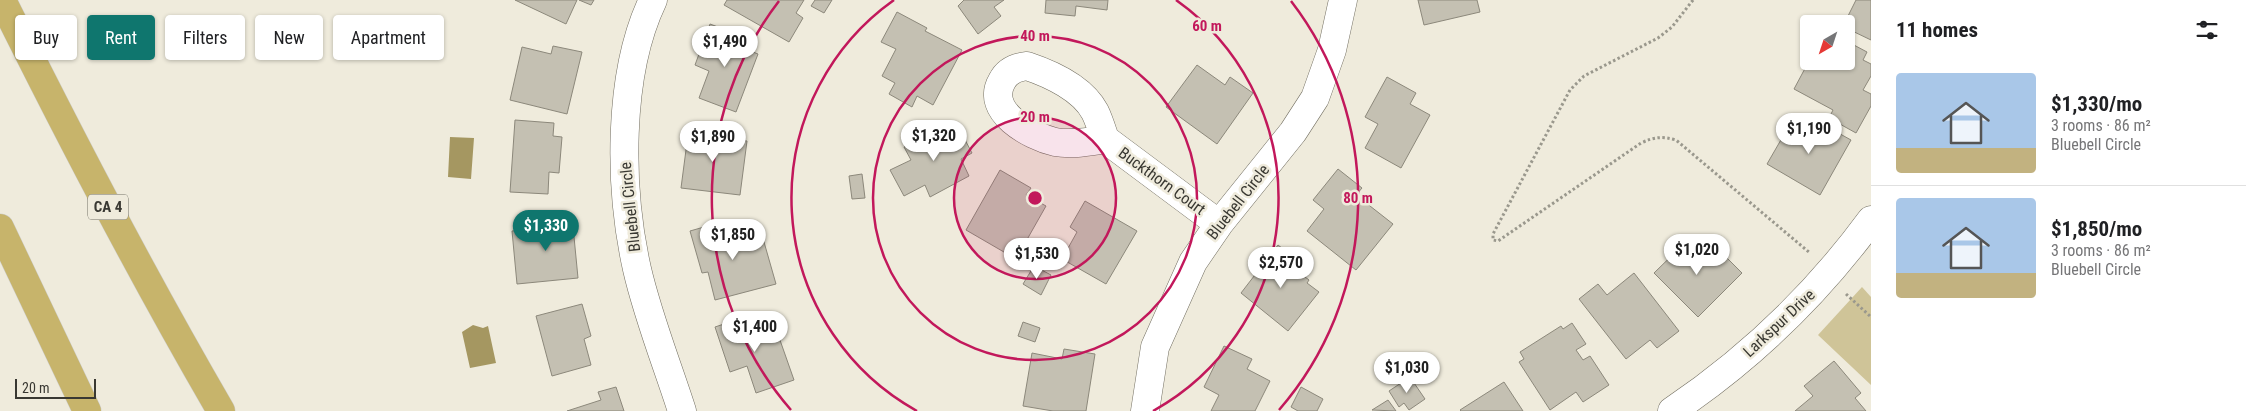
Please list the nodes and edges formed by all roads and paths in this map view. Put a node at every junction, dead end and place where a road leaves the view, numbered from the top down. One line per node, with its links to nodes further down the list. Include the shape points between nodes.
1 (2, 0): 13 (highway, CA 4, via 176,335)
2 (653, 0): 14 (street, Bluebell Circle, via 644,18 634,58 626,113 627,205 638,270)
3 (1343, 0): 7 (street, Bluebell Circle, via 1332,50 1315,98 1293,132)
4 (1694, 0): 9 (path, via 1672,27 1658,38 1584,76 1570,90 1493,234 1493,240 1498,241 1641,143 1665,137 1676,140)
5 (1105, 139): 7 (street, Buckthorn Court)
6 (1871, 220): 16 (street, Larkspur Drive, via 1816,288 1777,328 1707,388)
7 (1220, 224): 15 (street, Bluebell Circle, via 1193,262 1155,347)
8 (0, 228): 12 (highway)
9 (1810, 253)
10 (1846, 294): 11 (path)
11 (1871, 317)
12 (87, 411)
13 (222, 411)
14 (682, 411)
15 (1146, 411)
16 (1672, 411)

